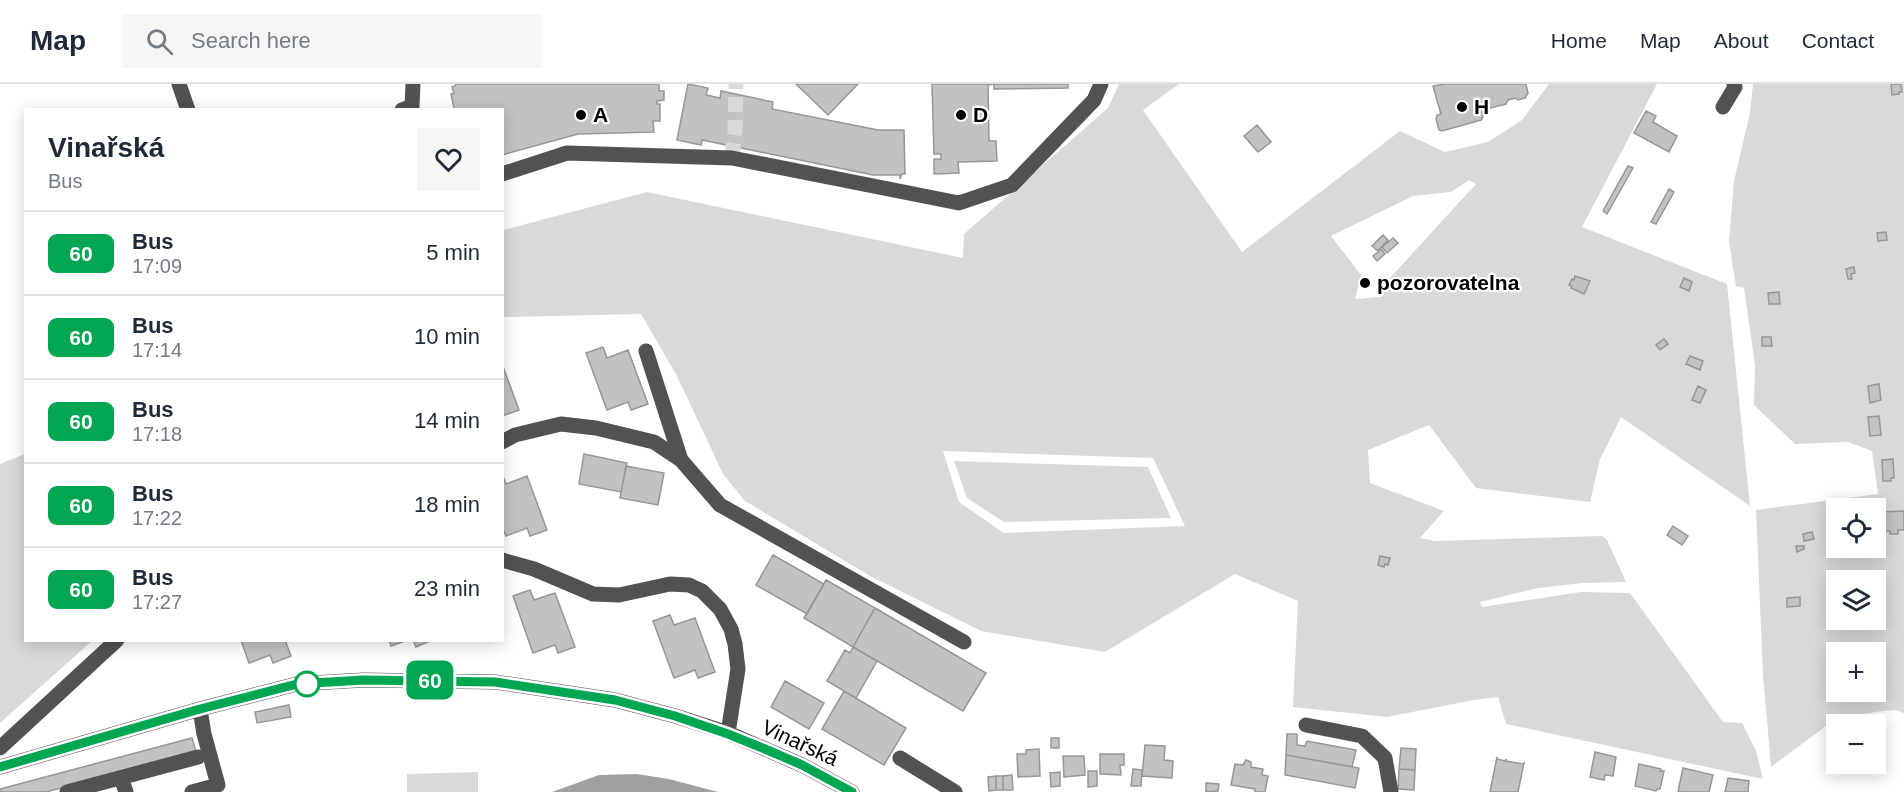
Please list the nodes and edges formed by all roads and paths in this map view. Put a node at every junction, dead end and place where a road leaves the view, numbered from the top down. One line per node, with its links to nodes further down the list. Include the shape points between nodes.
1 (178, 84): 6 (street)
2 (413, 84): 7 (street, via 412,106)
3 (1101, 84): 8 (street, via 1094,100 1012,185 959,203 732,158 567,153)
4 (1734, 84): 5 (street)
5 (1723, 107)
6 (187, 108)
7 (407, 108)
8 (504, 173)
9 (646, 351): 11 (street)
10 (504, 441): 11 (street, via 561,424 654,442)
11 (681, 460): 14 (street, via 720,505)
12 (504, 561): 17 (street, Vinařská, via 593,594 619,595 670,584 689,585 702,591 720,609 735,644 738,669)
13 (115, 642): 18 (street)
14 (964, 642)
15 (200, 709): 17 (street, Vinařská, via 297,684 363,680 495,682 615,700); 21 (street, Vinařská); 24 (street, via 218,785)
16 (1306, 725): 27 (street, via 1362,736 1385,758)
17 (728, 734): 25 (street, Vinařská, via 802,765)
18 (0, 748)
19 (198, 757): 22 (street)
20 (900, 758): 26 (street)
21 (0, 766)
22 (123, 785): 23 (street)
23 (67, 792)
24 (192, 792)
25 (852, 792)
26 (955, 792)
27 (1391, 792)

